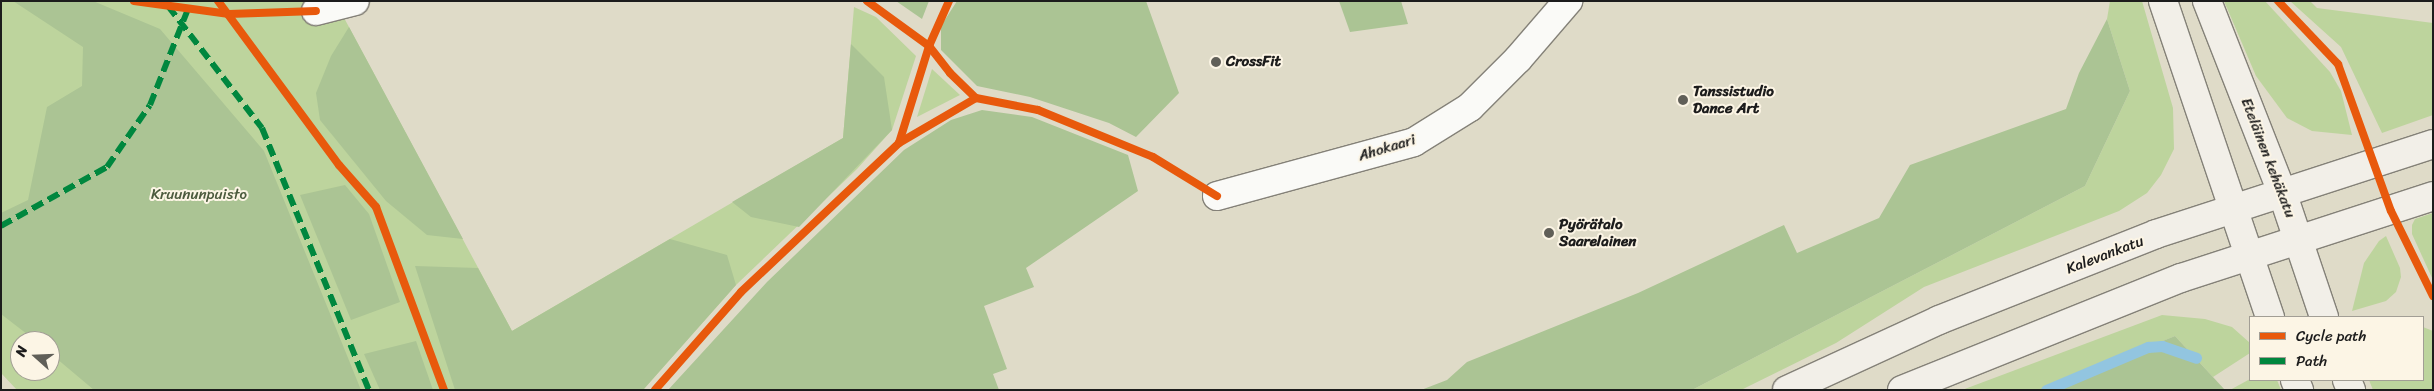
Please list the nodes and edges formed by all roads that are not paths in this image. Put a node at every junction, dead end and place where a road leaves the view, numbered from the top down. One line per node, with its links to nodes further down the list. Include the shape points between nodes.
1 (355, 1): 5 (street)
2 (1568, 1): 8 (street, Ahokaari, via 1518,59 1470,107 1414,142)
3 (2163, 1): 10 (main road)
4 (2207, 1): 7 (main road, Eteläinen kehäkatu)
5 (316, 11)
6 (2433, 144): 7 (main road, Kalevankatu)
7 (2282, 192): 10 (main road, Kalevankatu); 11 (main road, Eteläinen kehäkatu)
8 (1217, 196)
9 (2433, 196): 11 (main road)
10 (2231, 209): 12 (main road); 15 (main road, Kalevankatu, via 2156,234 1939,320)
11 (2298, 240): 12 (main road); 14 (main road, Eteläinen kehäkatu)
12 (2248, 257): 13 (main road); 16 (main road, via 2181,278)
13 (2270, 316)
14 (2324, 316)
15 (1787, 390)
16 (1902, 390)

